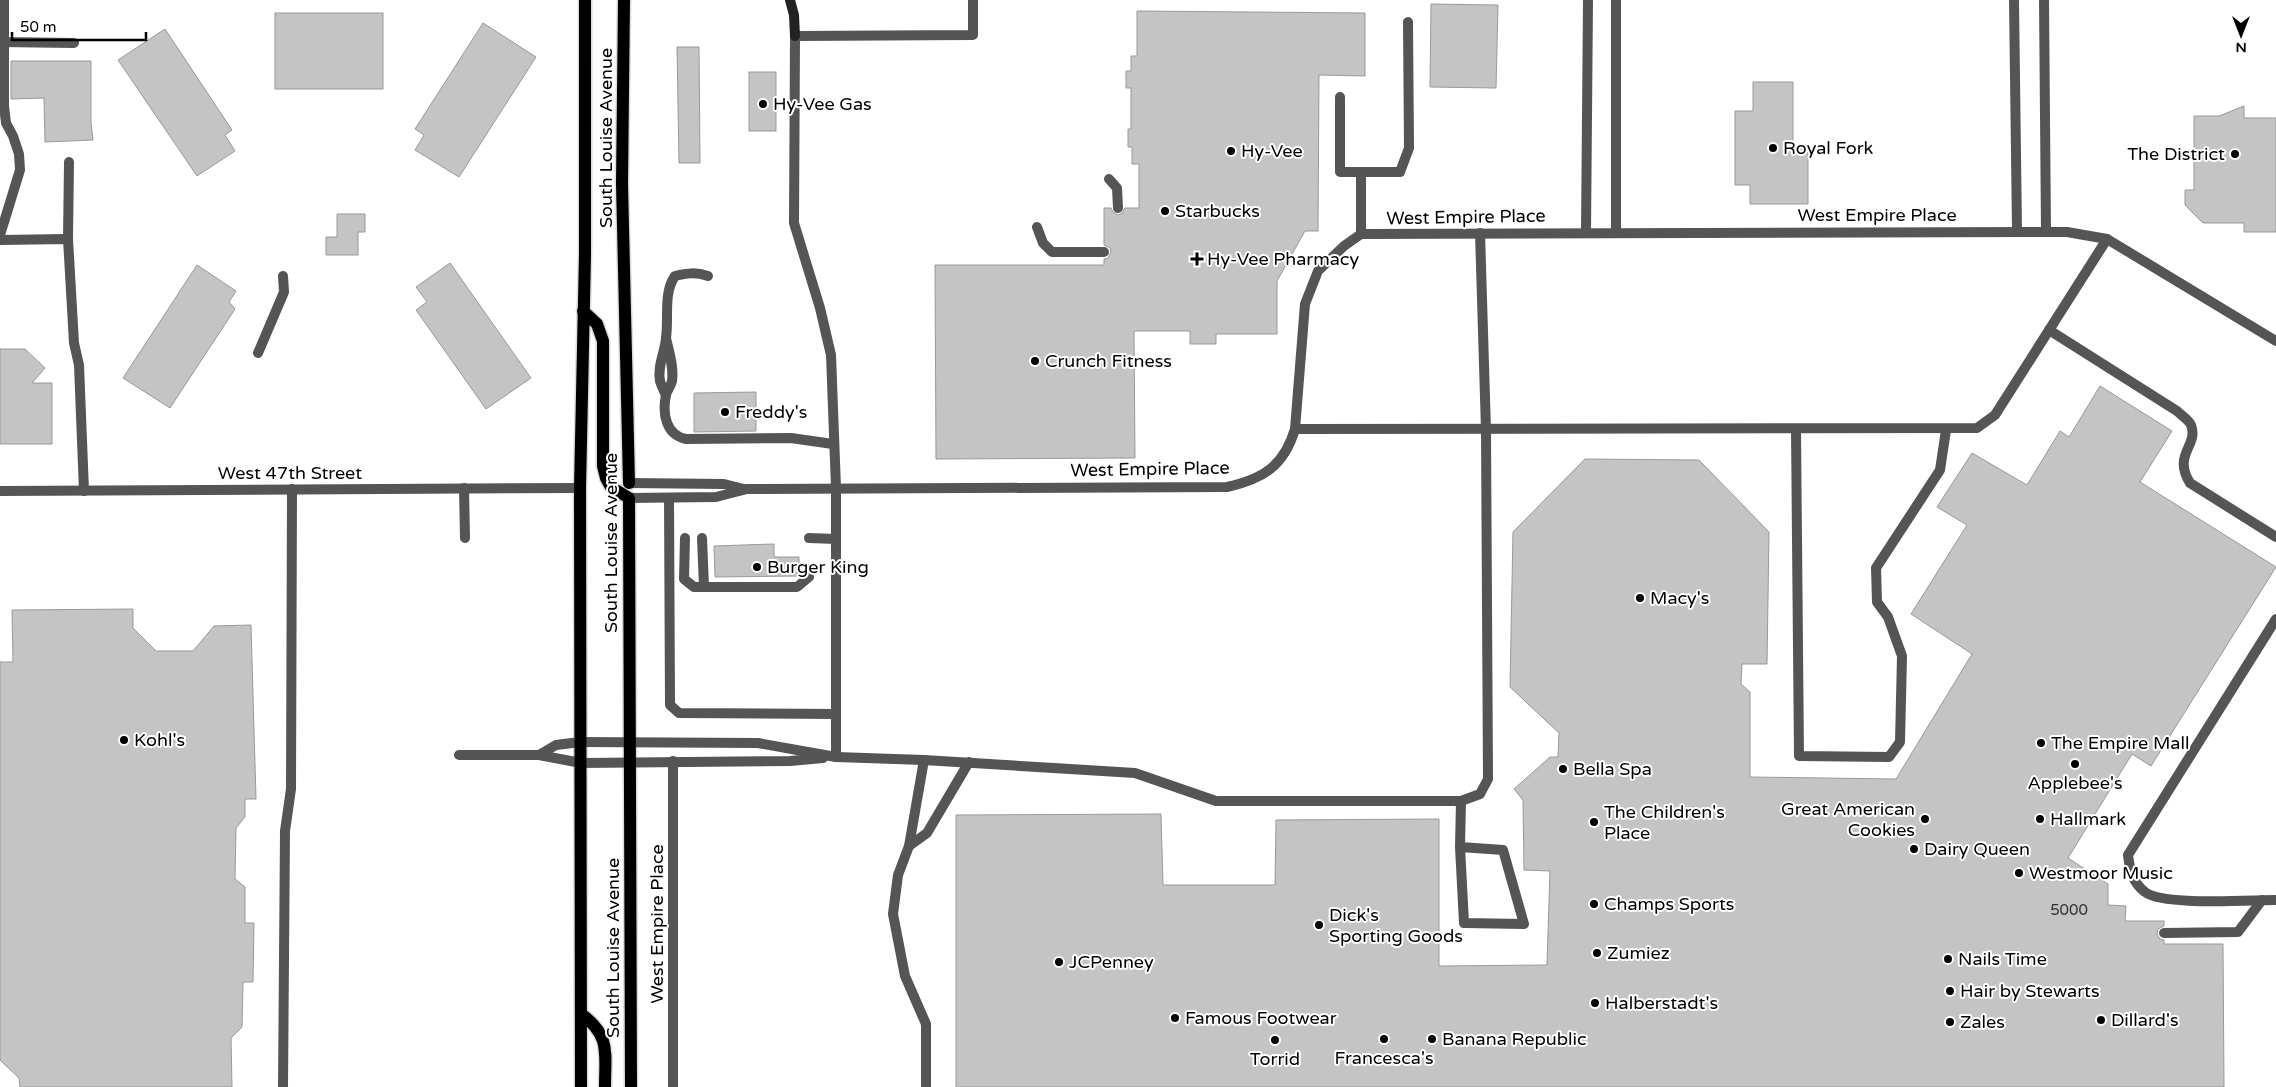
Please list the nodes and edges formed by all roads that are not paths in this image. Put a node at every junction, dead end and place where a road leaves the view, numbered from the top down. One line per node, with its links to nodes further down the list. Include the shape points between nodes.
1 (4, 0): 12 (street)
2 (584, 0): 33 (main road, South Louise Avenue)
3 (624, 0): 42 (main road, South Louise Avenue, via 622,184)
4 (790, 0): 11 (main road)
5 (973, 0): 11 (street, via 973,35)
6 (1588, 0): 22 (street)
7 (1616, 0): 23 (street)
8 (2014, 0): 20 (street)
9 (2044, 0): 21 (street)
10 (1408, 22): 16 (street, via 1409,148 1400,172)
11 (795, 36): 41 (street, via 794,223 831,355)
12 (2, 42): 13 (street); 26 (street, via 6,123 19,154 20,170)
13 (74, 43)
14 (1340, 97): 16 (street, via 1340,172)
15 (69, 162): 27 (street)
16 (1361, 173): 25 (street)
17 (1109, 179): 18 (street, via 1117,188)
18 (1118, 208)
19 (1037, 227): 30 (street, via 1043,243 1052,252)
20 (2017, 231): 21 (street, West Empire Place); 23 (street, West Empire Place)
21 (2046, 231): 28 (street, West Empire Place)
22 (1586, 232): 23 (street, West Empire Place); 24 (street, West Empire Place)
23 (1616, 232)
24 (1480, 233): 25 (street, West Empire Place); 38 (street)
25 (1361, 234): 37 (street, West Empire Place, via 1318,271 1304,304)
26 (0, 235)
27 (68, 239): 29 (street); 48 (street, via 74,343 79,365)
28 (2107, 239): 34 (street); 35 (street, West Empire Place)
29 (0, 240)
30 (1104, 252)
31 (283, 276): 36 (street, via 284,292)
32 (708, 276): 41 (street, via 695,272 675,276 671,280 666,338 672,381 666,395 668,429 686,439 791,438)
33 (583, 312): 44 (main road, South Louise Avenue); 50 (main road, via 597,324 604,341 602,454 606,478 611,487)
34 (2049, 330): 40 (street, via 1995,415 1977,428); 56 (street, via 2177,410 2190,423 2193,434 2182,471 2190,483)
35 (2276, 341)
36 (258, 353)
37 (1295, 429): 38 (street); 45 (street, West Empire Place, via 1283,457 1272,468 1257,478 1227,487)
38 (1486, 430): 39 (street); 72 (street, via 1488,779 1480,794)
39 (1796, 430): 40 (street); 40 (street, via 1799,756 1889,757 1900,742 1902,656 1888,617 1877,602 1876,568 1940,470)
40 (1946, 430)
41 (833, 444): 45 (street)
42 (629, 483): 47 (street, West Empire Place, via 724,484); 50 (main road, South Louise Avenue)
43 (464, 488): 44 (street, West 47th Street); 46 (street, West 47th Street); 52 (street)
44 (580, 488): 63 (main road, South Louise Avenue)
45 (836, 488): 47 (street, West Empire Place); 57 (street)
46 (292, 489): 48 (street, West 47th Street); 79 (street, via 291,789 285,831)
47 (747, 489): 51 (street, West Empire Place, via 716,497)
48 (84, 490): 49 (street, West 47th Street)
49 (0, 491)
50 (629, 498): 51 (street, West Empire Place); 62 (main road, South Louise Avenue)
51 (669, 498): 61 (street, via 670,705 679,713)
52 (465, 538)
53 (685, 538): 59 (street, via 684,579 694,587)
54 (702, 538): 59 (street)
55 (809, 538): 57 (street)
56 (2276, 538)
57 (836, 539): 61 (street)
58 (809, 577): 59 (street, via 797,587)
59 (704, 587)
60 (2276, 618): 75 (street, via 2128,855 2130,876 2146,893 2164,899)
61 (836, 714): 66 (street)
62 (630, 741): 63 (street); 66 (street, via 758,743); 71 (main road, South Louise Avenue)
63 (580, 742): 64 (street, via 556,745); 70 (main road, South Louise Avenue)
64 (539, 755): 65 (street); 70 (street)
65 (459, 756)
66 (836, 757): 67 (street); 68 (street, via 790,761)
67 (924, 760): 69 (street); 73 (street)
68 (673, 761): 71 (street); 83 (street, West Empire Place)
69 (970, 762): 72 (street, via 1135,773 1216,801); 73 (street, via 927,833)
70 (580, 763): 71 (street); 78 (main road, South Louise Avenue)
71 (630, 763): 82 (main road, South Louise Avenue)
72 (1461, 801): 74 (street)
73 (909, 846): 84 (street, via 898,875 893,914 905,976 926,1024)
74 (1460, 847): 74 (street, via 1464,923 1524,924 1503,850)
75 (2262, 900): 76 (street); 77 (street, via 2238,932)
76 (2276, 900)
77 (2164, 933)
78 (580, 1014): 80 (main road, South Louise Avenue); 81 (main road, via 594,1024 604,1040)
79 (283, 1087)
80 (581, 1087)
81 (605, 1087)
82 (631, 1087)
83 (673, 1087)
84 (926, 1087)

